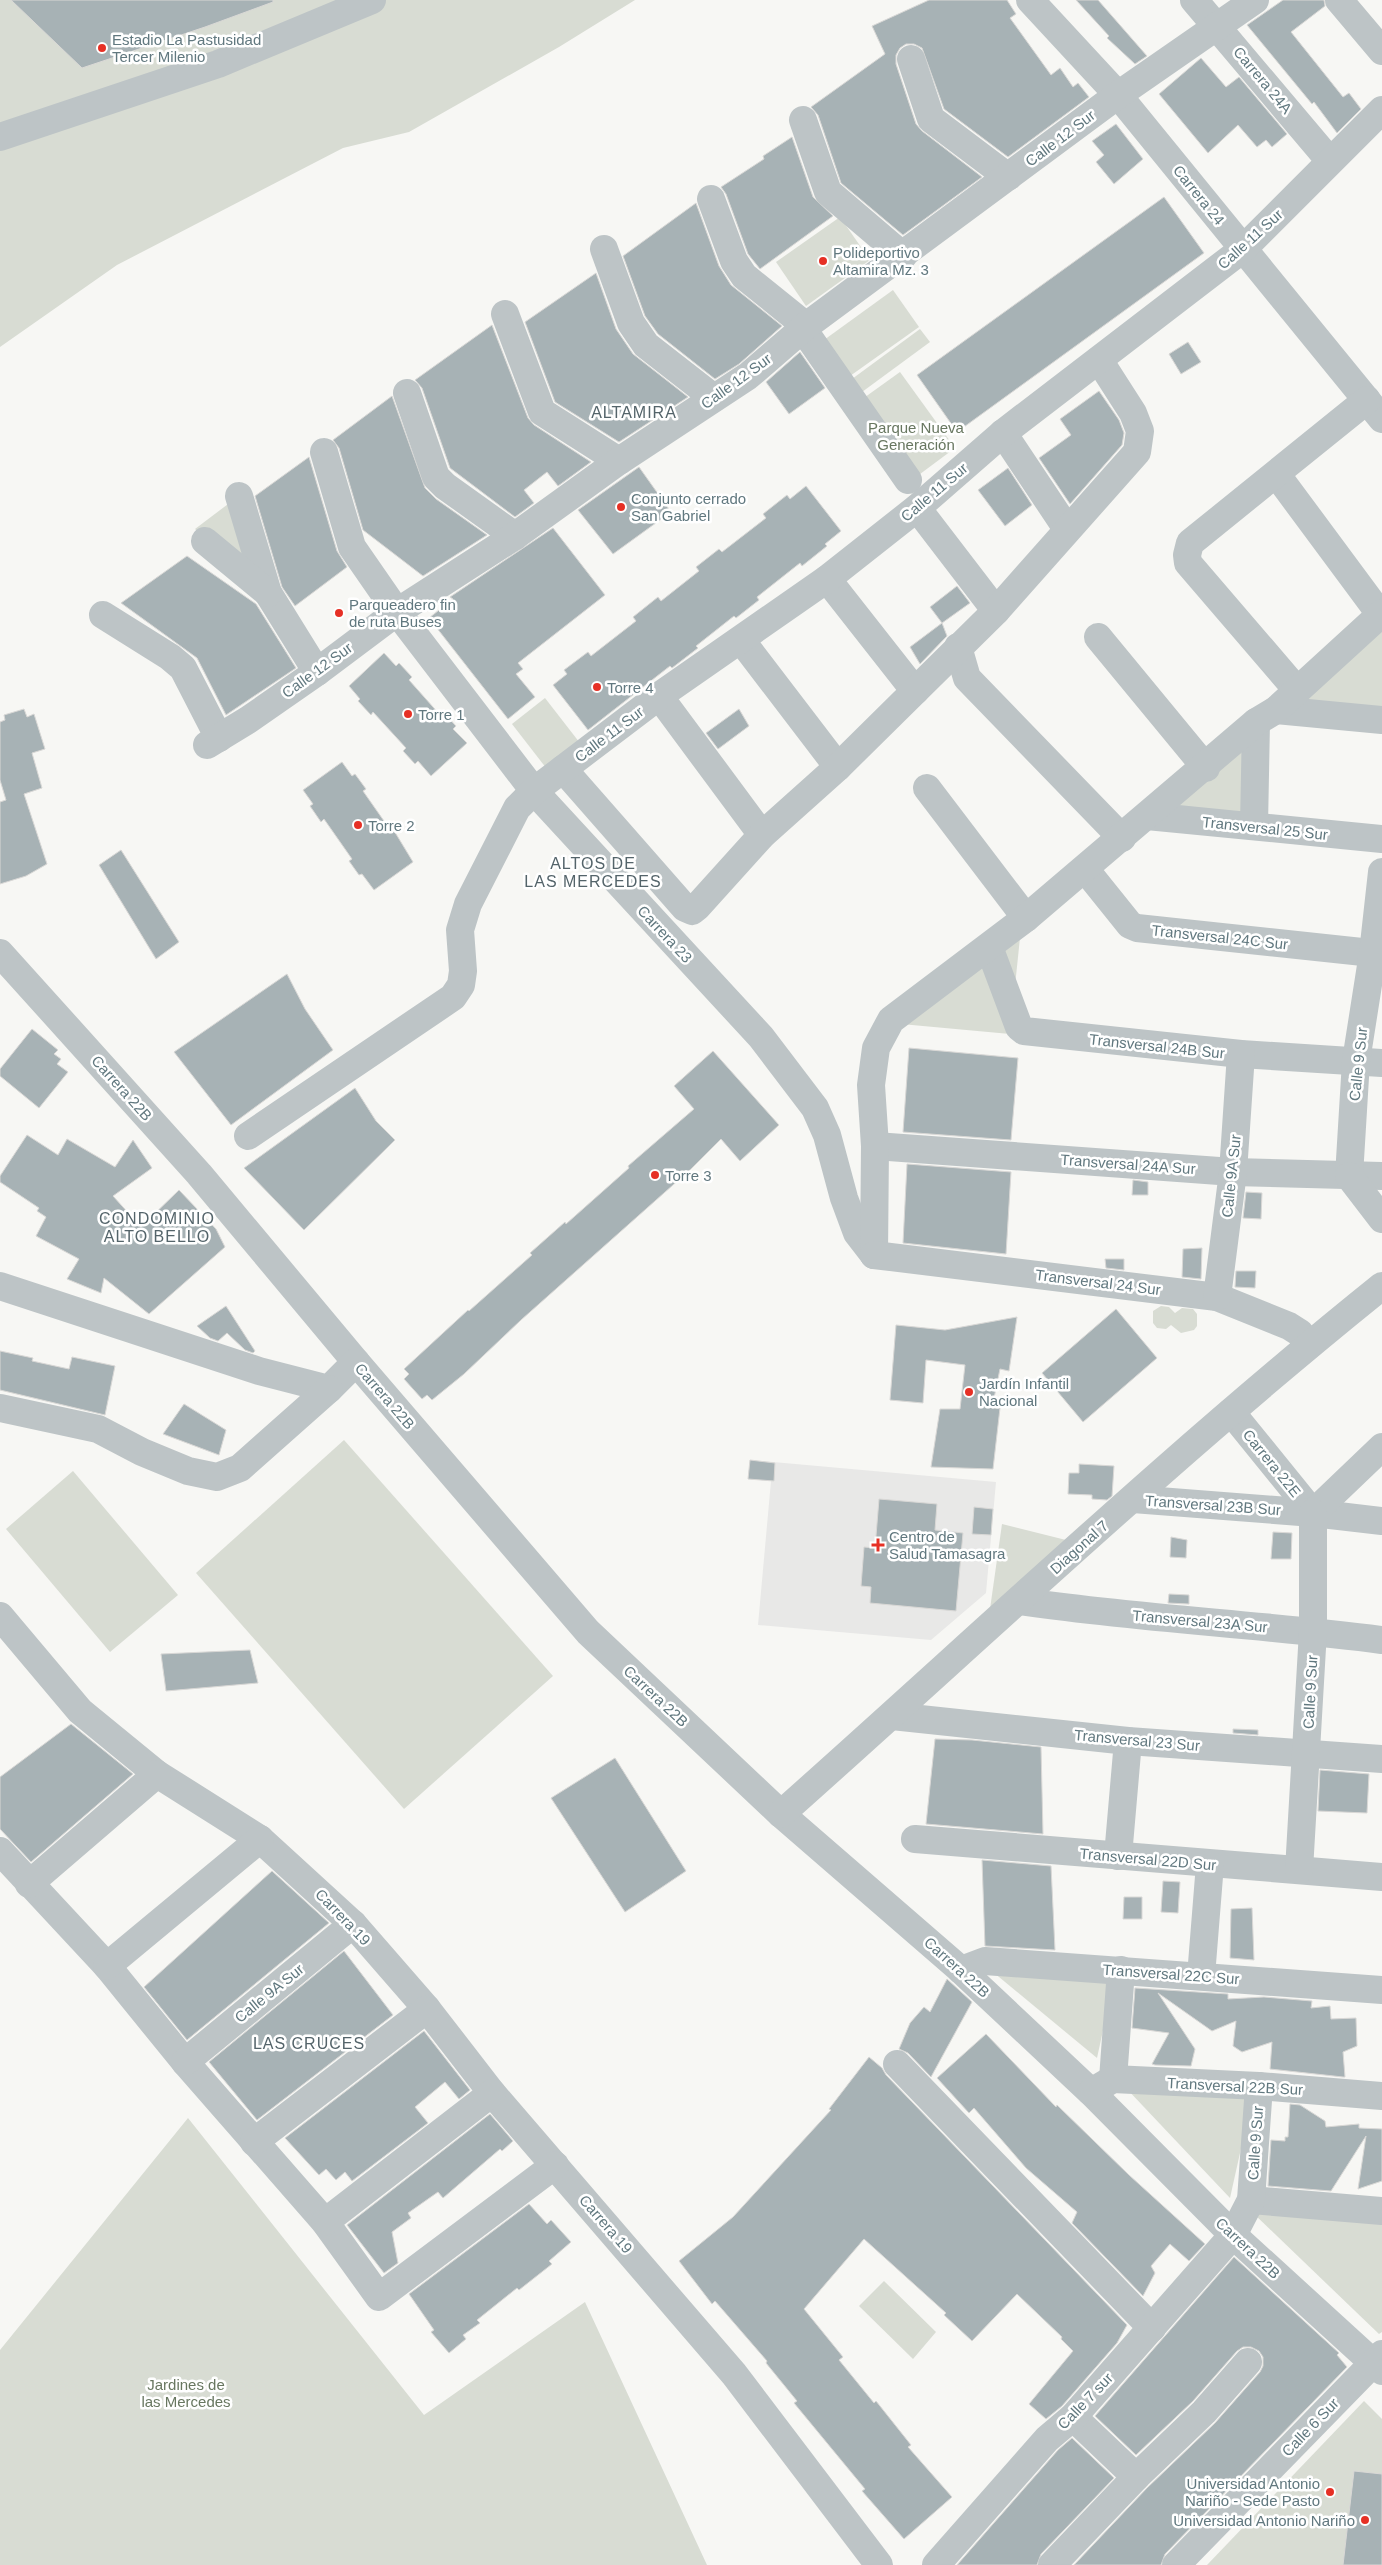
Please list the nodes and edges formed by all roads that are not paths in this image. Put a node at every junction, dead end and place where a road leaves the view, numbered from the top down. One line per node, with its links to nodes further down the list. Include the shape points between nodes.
1 (372, 0): 12 (street, via 218,64)
2 (1030, 0): 9 (street, Carrera 24)
3 (1194, 0): 6 (street, Carrera 24A)
4 (1254, 0): 6 (street, Calle 12 Sur)
5 (1339, 0): 7 (street)
6 (1218, 27): 9 (street, Calle 12 Sur); 13 (street, Carrera 24A)
7 (1382, 51)
8 (911, 59): 14 (street, via 931,119)
9 (1118, 95): 14 (street, Calle 12 Sur); 17 (street, Carrera 24)
10 (1382, 110): 13 (street, Calle 11 Sur)
11 (803, 120): 18 (street, via 828,192)
12 (0, 137)
13 (1330, 161): 17 (street, Calle 11 Sur)
14 (1008, 177): 18 (street, Calle 12 Sur)
15 (711, 199): 20 (street, via 734,261 744,276)
16 (604, 249): 23 (street, via 632,323 646,345)
17 (1244, 249): 21 (street, Calle 11 Sur); 24 (street, Carrera 24)
18 (903, 256): 20 (street, Calle 12 Sur)
19 (505, 314): 27 (street, via 542,412)
20 (805, 327): 23 (street, Calle 12 Sur, via 748,376); 29 (street)
21 (1099, 360): 25 (street, Calle 11 Sur); 32 (street, via 1133,413 1140,431 1137,452)
22 (408, 393): 33 (street, via 436,478)
23 (714, 398): 27 (street, Calle 12 Sur)
24 (1374, 410): 28 (street)
25 (1003, 433): 31 (street, Calle 11 Sur); 32 (street)
26 (324, 452): 38 (street, Carrera 23, via 352,548)
27 (619, 461): 33 (street, Calle 12 Sur)
28 (1277, 475): 39 (street); 45 (street, via 1190,543 1187,554 1188,563)
29 (908, 480)
30 (239, 496): 36 (street)
31 (917, 508): 35 (street, Calle 11 Sur); 37 (street)
32 (1067, 529): 37 (street)
33 (515, 536): 38 (street, Calle 12 Sur)
34 (205, 541): 36 (street)
35 (827, 579): 42 (street, Calle 11 Sur); 46 (street)
36 (268, 593): 44 (street)
37 (996, 611): 43 (street)
38 (397, 612): 44 (street, Calle 12 Sur); 54 (street, Carrera 23)
39 (1381, 614): 45 (street)
40 (103, 615): 44 (street, Calle 12 Sur, via 183,668 213,741)
41 (1098, 637): 51 (street)
42 (741, 640): 47 (street, Calle 11 Sur); 50 (street)
43 (958, 647): 46 (street); 58 (street, via 967,678)
44 (317, 672)
45 (1297, 690): 48 (street)
46 (915, 691): 50 (street)
47 (659, 696): 52 (street, Calle 11 Sur); 57 (street)
48 (1266, 716): 49 (street); 51 (street); 56 (street)
49 (1382, 720)
50 (838, 767): 57 (street)
51 (1206, 768): 55 (street)
52 (563, 769): 54 (street, Calle 11 Sur); 57 (street, via 686,908 692,910)
53 (927, 788): 62 (street)
54 (534, 791): 68 (street, Calle 11 Sur, via 517,808 468,904 460,930 461,985 453,997); 74 (street, Carrera 23, via 761,1037 815,1108 857,1233)
55 (1147, 816): 56 (street, Transversal 25 Sur); 58 (street)
56 (1254, 826): 59 (street, Transversal 25 Sur)
57 (762, 835)
58 (1122, 838): 60 (street)
59 (1382, 839)
60 (1085, 869): 62 (street); 65 (street, Transversal 24C Sur, via 1130,926)
61 (1382, 872): 65 (street, Calle 9 Sur)
62 (1026, 918): 63 (street)
63 (989, 947): 66 (street, Transversal 24B Sur, via 1019,1027 1024,1031); 69 (street, via 891,1020 876,1048 871,1085)
64 (0, 953): 79 (street, Carrera 22B, via 199,1174)
65 (1377, 953): 67 (street, Calle 9 Sur)
66 (1242, 1054): 67 (street, Transversal 24B Sur); 70 (street, Calle 9A Sur)
67 (1369, 1062): 71 (street, Calle 9 Sur)
68 (248, 1136)
69 (875, 1146): 70 (street, Transversal 24A Sur); 74 (street)
70 (1233, 1172): 71 (street, Transversal 24A Sur); 77 (street, Calle 9A Sur)
71 (1349, 1176): 72 (street, Transversal 24A Sur); 73 (street)
72 (1382, 1176)
73 (1382, 1219)
74 (874, 1255): 77 (street, Transversal 24 Sur)
75 (0, 1286): 80 (street, via 259,1371)
76 (1382, 1286): 78 (street, Diagonal 7)
77 (1217, 1296): 78 (street, Transversal 24 Sur, via 1289,1326 1300,1333)
78 (1308, 1346): 82 (street, Diagonal 7)
79 (356, 1362): 80 (street); 96 (street, Carrera 22B, via 588,1632)
80 (329, 1389): 81 (street, via 240,1468 217,1477 188,1471 98,1429)
81 (0, 1408)
82 (1231, 1412): 84 (street, Diagonal 7); 85 (street, Carrera 22E)
83 (1382, 1447): 85 (street)
84 (1133, 1499): 85 (street, Transversal 23B Sur); 87 (street, Diagonal 7)
85 (1312, 1513): 86 (street, Transversal 23B Sur); 89 (street, Calle 9 Sur)
86 (1382, 1521)
87 (1019, 1601): 89 (street, Transversal 23A Sur, via 1160,1619); 91 (street, Diagonal 7)
88 (0, 1616): 95 (street, Carrera 19, via 80,1712)
89 (1314, 1631): 90 (street, Transversal 23A Sur); 93 (street, Calle 9 Sur)
90 (1382, 1640)
91 (892, 1716): 92 (street, Transversal 23 Sur); 96 (street, Diagonal 7)
92 (1128, 1741): 93 (street, Transversal 23 Sur); 100 (street)
93 (1307, 1754): 94 (street, Transversal 23 Sur); 102 (street, Calle 9 Sur)
94 (1382, 1759)
95 (157, 1774): 97 (street, Carrera 19); 104 (street)
96 (781, 1814): 107 (street, Carrera 22B)
97 (260, 1839): 105 (street, Carrera 19); 106 (street)
98 (915, 1839): 100 (street, Transversal 22D Sur)
99 (0, 1851): 104 (street)
100 (1118, 1856): 101 (street, Transversal 22D Sur)
101 (1210, 1864): 102 (street, Transversal 22D Sur); 109 (street)
102 (1299, 1870): 103 (street, Transversal 22D Sur)
103 (1382, 1877)
104 (29, 1884): 106 (street)
105 (353, 1924): 111 (street, Carrera 19); 112 (street, Calle 9A Sur)
106 (107, 1966): 112 (street)
107 (961, 1970): 108 (street, Transversal 22C Sur, via 985,1961); 114 (street, Carrera 22B)
108 (1121, 1970): 109 (street, Transversal 22C Sur); 114 (street)
109 (1201, 1976): 110 (street, Transversal 22C Sur)
110 (1382, 1990)
111 (427, 2009): 116 (street, Carrera 19); 118 (street)
112 (185, 2062): 118 (street)
113 (897, 2064): 124 (street)
114 (1102, 2086): 115 (street, Transversal 22B Sur); 123 (street, Carrera 22B)
115 (1259, 2086): 117 (street, Transversal 22B Sur); 120 (street, Calle 9 Sur)
116 (492, 2093): 119 (street, Carrera 19); 122 (street)
117 (1382, 2096)
118 (254, 2142): 122 (street)
119 (555, 2165): 122 (street, via 379,2298); 129 (street, Carrera 19, via 734,2374)
120 (1251, 2200): 121 (street); 123 (street, Calle 7 sur)
121 (1382, 2211)
122 (325, 2222)
123 (1233, 2235): 124 (street, Calle 7 sur); 126 (street, Carrera 22B)
124 (1152, 2328): 127 (street, Calle 7 sur)
125 (1248, 2362): 128 (street, via 1204,2412)
126 (1379, 2362): 132 (street, Calle 6 Sur)
127 (1073, 2417): 128 (street); 130 (street, Calle 7 sur, via 1047,2439)
128 (1136, 2477): 131 (street)
129 (879, 2565)
130 (936, 2565)
131 (1052, 2565)
132 (1176, 2565)

